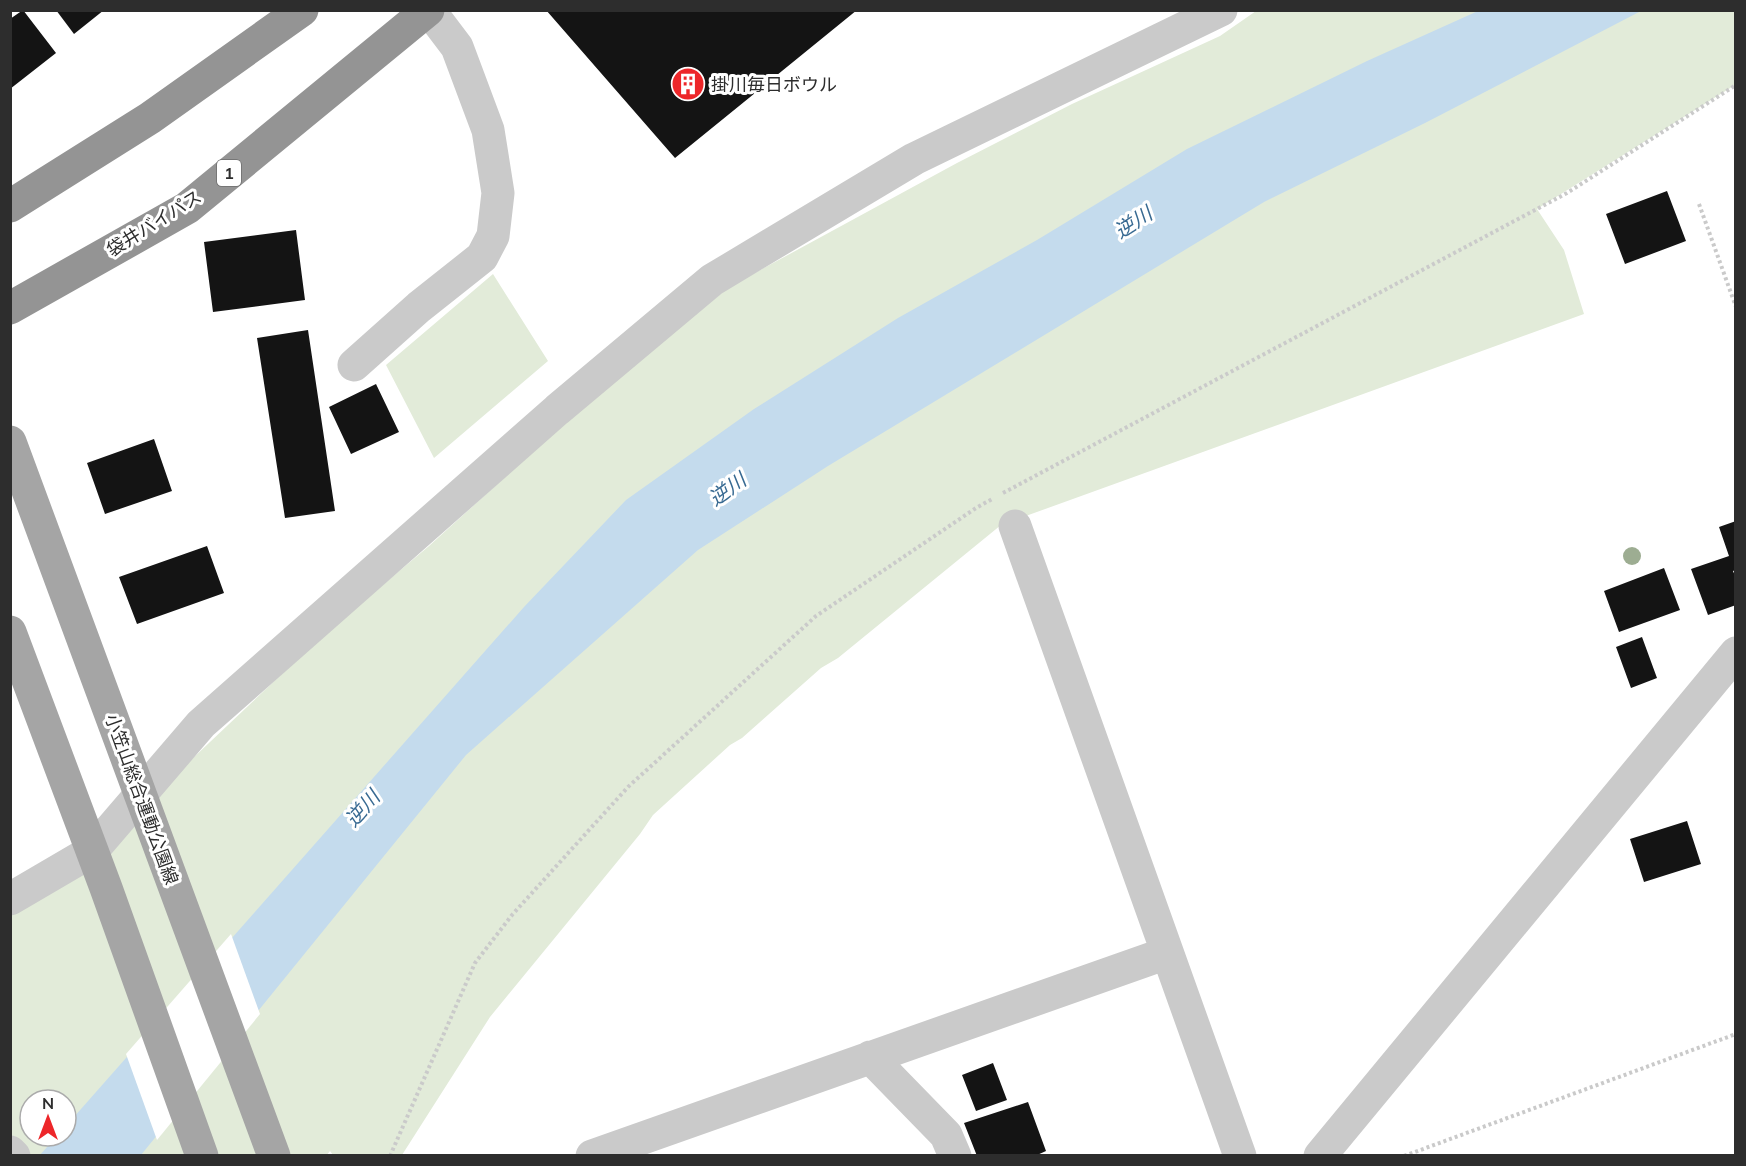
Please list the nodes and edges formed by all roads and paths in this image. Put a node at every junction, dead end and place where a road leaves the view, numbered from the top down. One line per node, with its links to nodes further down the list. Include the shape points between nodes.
1 (302, 10): 5 (highway, via 150,118)
2 (428, 10): 7 (highway, 袋井バイパス / 1, via 186,208); 8 (street, via 457,47 488,130 498,193 493,236 482,257)
3 (1221, 10): 13 (street, via 914,159 712,280 556,411 201,724)
4 (1699, 204): 6 (path)
5 (10, 206)
6 (1736, 307)
7 (10, 308)
8 (354, 365)
9 (10, 442): 13 (main road, 小笠山総合運動公園線)
10 (1015, 526): 16 (street)
11 (10, 632): 14 (main road)
12 (1736, 653): 26 (street)
13 (140, 796): 14 (street); 22 (main road, 小笠山総合運動公園線)
14 (92, 851): 15 (street); 21 (main road)
15 (10, 899)
16 (1167, 953): 18 (street); 25 (street)
17 (1736, 1034): 27 (path)
18 (870, 1058): 23 (street); 24 (street, via 946,1136)
19 (10, 1152): 20 (street)
20 (14, 1155)
21 (202, 1155)
22 (274, 1155)
23 (592, 1155)
24 (955, 1155)
25 (1240, 1155)
26 (1320, 1155)
27 (1404, 1155)

